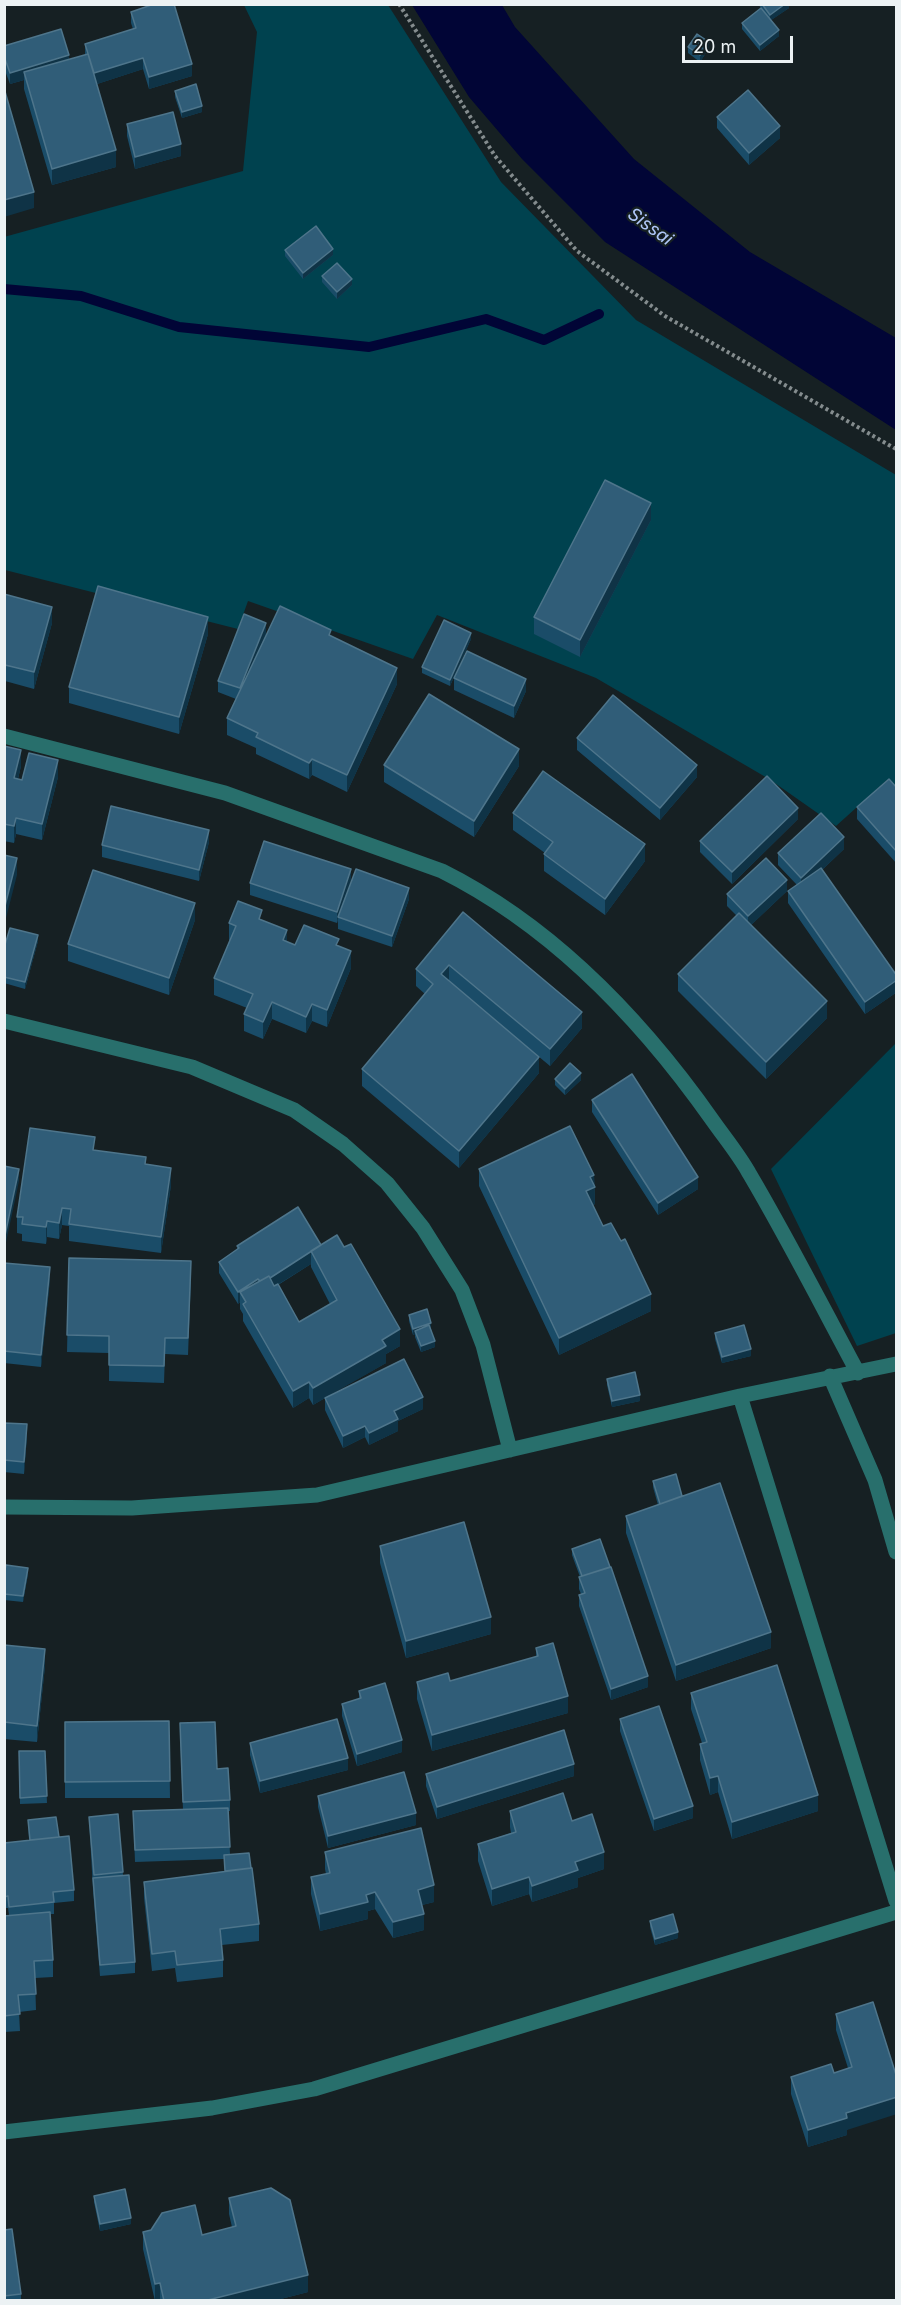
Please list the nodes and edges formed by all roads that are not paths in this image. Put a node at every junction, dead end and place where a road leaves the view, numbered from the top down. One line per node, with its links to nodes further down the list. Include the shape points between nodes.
1 (4, 736): 4 (street, via 225,793 442,871 475,887 545,938 627,1010 683,1078 748,1172)
2 (4, 1021): 7 (street, via 192,1067 294,1110 343,1144 387,1183 423,1228 462,1290 483,1345)
3 (897, 1364): 4 (street)
4 (858, 1373): 5 (street)
5 (830, 1376): 6 (street); 9 (street, via 875,1480)
6 (740, 1396): 7 (street); 10 (street)
7 (510, 1450): 8 (street, via 317,1495 132,1508)
8 (4, 1507)
9 (897, 1551)
10 (897, 1901)
11 (897, 1912): 12 (street, via 314,2089 212,2108)
12 (4, 2132)

